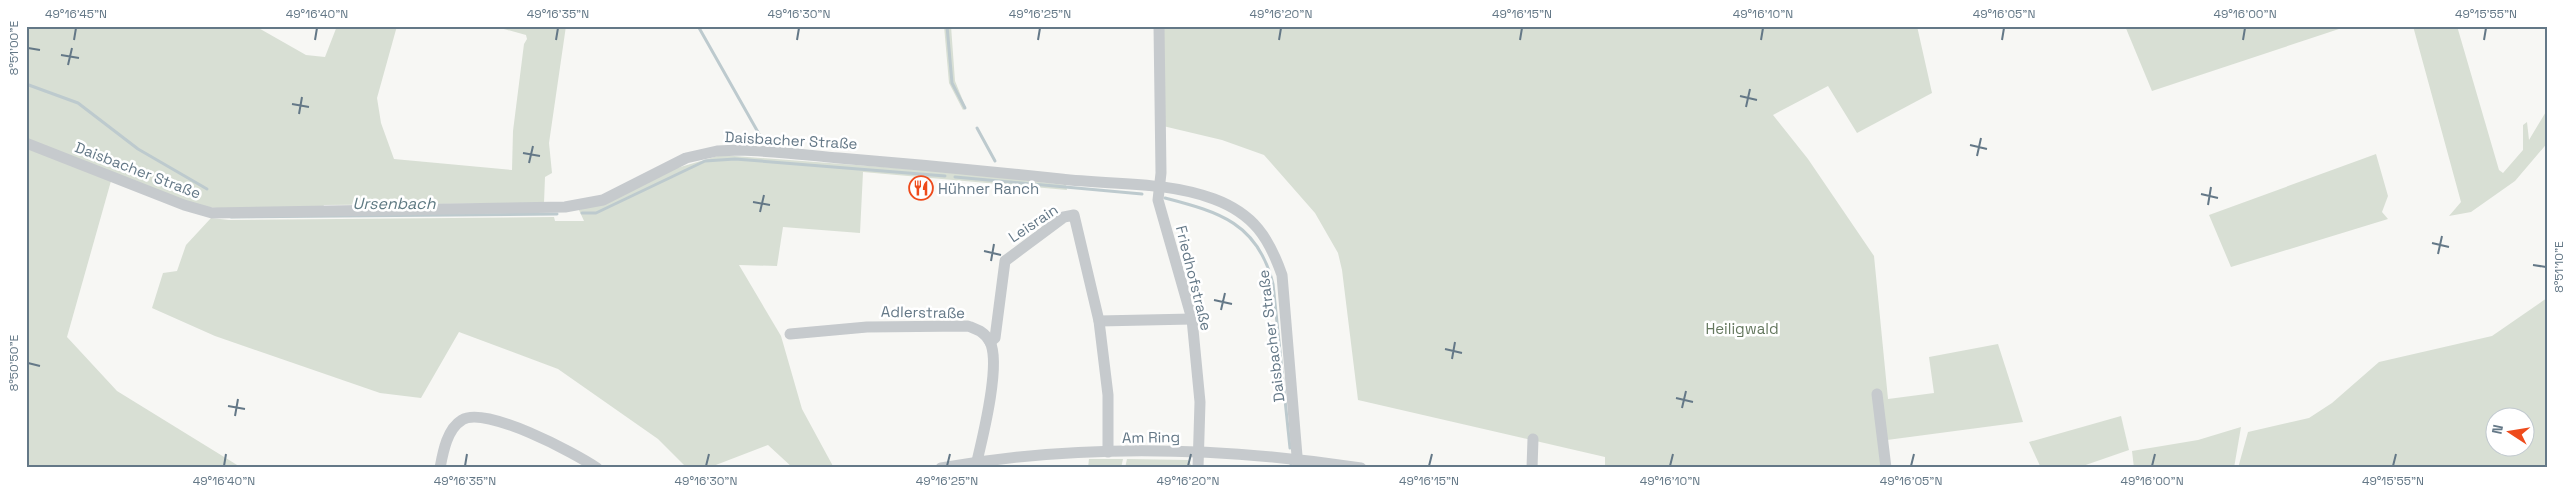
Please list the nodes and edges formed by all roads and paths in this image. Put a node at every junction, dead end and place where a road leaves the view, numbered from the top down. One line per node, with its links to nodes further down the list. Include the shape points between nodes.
1 (1159, 26): 3 (street, via 1161,173)
2 (26, 143): 3 (street, Daisbacher Straße, via 212,213 566,207 604,200 686,158 740,150)
3 (1158, 186): 4 (street, Friedhofstraße, via 1158,200); 13 (street, Daisbacher Straße, via 1215,200 1236,210 1262,231 1273,250 1282,275)
4 (1192, 319): 5 (street); 10 (street, Friedhofstraße, via 1200,402)
5 (1099, 321): 7 (street, Leisrain, via 1074,215 1064,217 1005,261 995,338); 11 (street, via 1108,395)
6 (790, 334): 7 (street, Adlerstraße, via 867,327 968,326 981,331)
7 (990, 342): 12 (street, via 993,356 988,414)
8 (1877, 394): 20 (street)
9 (1533, 439): 19 (street)
10 (1198, 451): 11 (street, Am Ring); 13 (street, Am Ring); 17 (street, Friedhofstraße)
11 (1108, 452): 12 (street, Am Ring)
12 (977, 461): 16 (street, Am Ring)
13 (1298, 463): 18 (street, Am Ring)
14 (440, 468): 15 (street, via 453,430 460,421 475,416 495,420 553,443)
15 (597, 468)
16 (941, 468)
17 (1198, 468)
18 (1361, 468)
19 (1532, 468)
20 (1886, 468)

